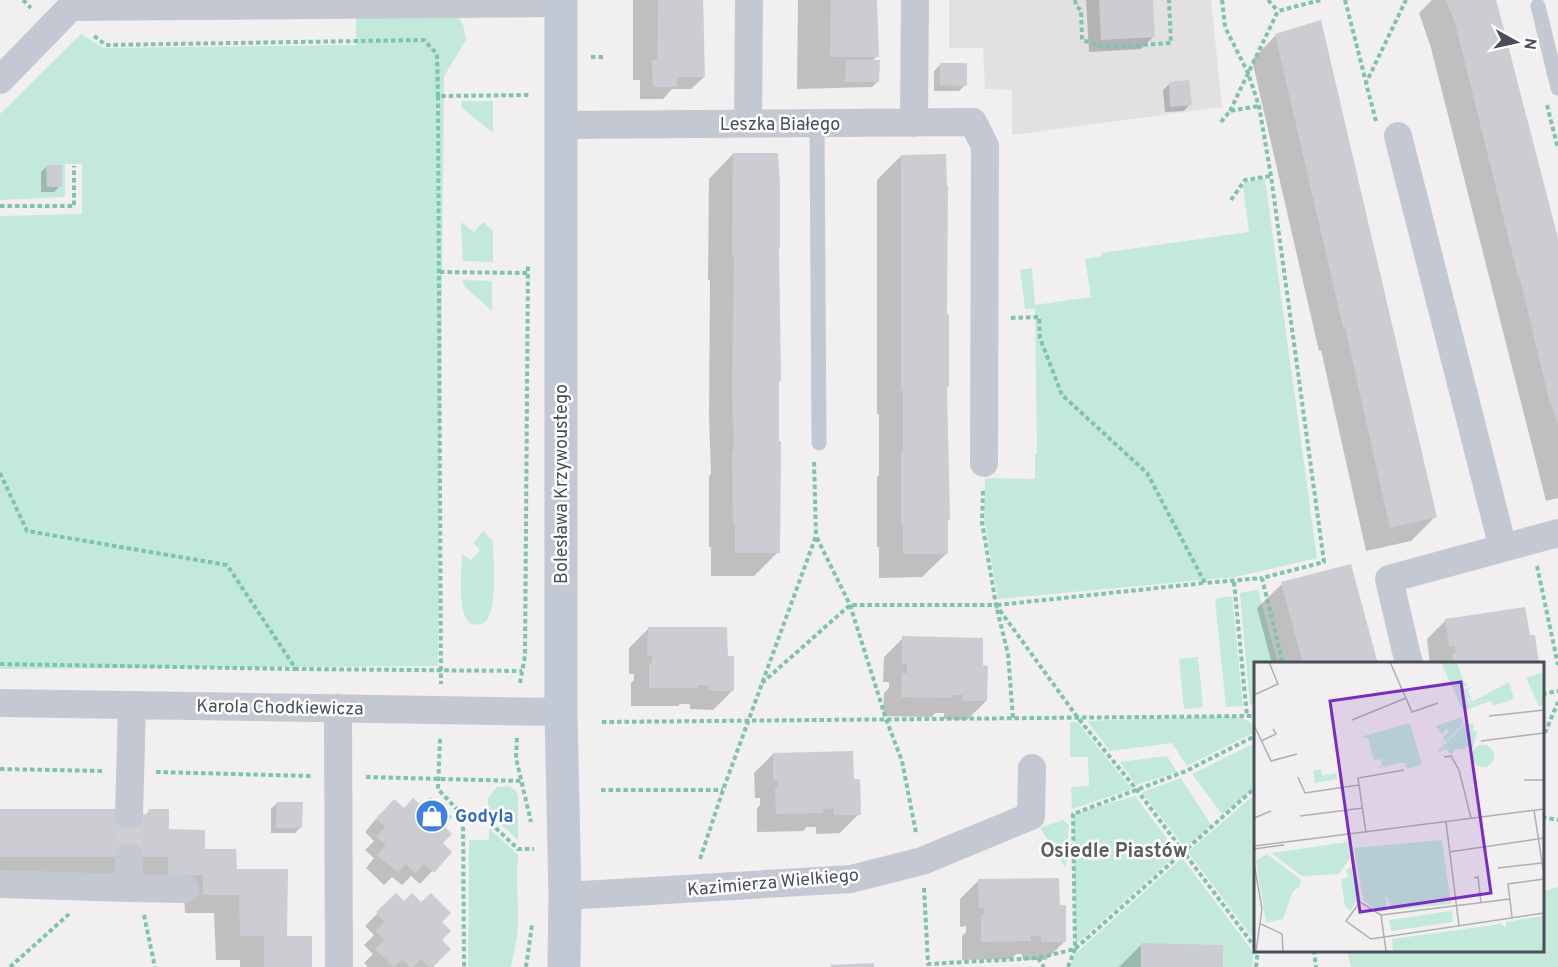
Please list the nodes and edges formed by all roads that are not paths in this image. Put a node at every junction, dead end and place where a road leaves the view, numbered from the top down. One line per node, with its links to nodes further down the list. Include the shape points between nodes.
1 (749, 0): 10 (street)
2 (915, 0): 9 (street)
3 (561, 2): 4 (street); 11 (street, Bolesława Krzywoustego)
4 (67, 4): 6 (street)
5 (1538, 6): 7 (lane)
6 (0, 80)
7 (1558, 88)
8 (817, 123): 9 (street, Leszka Białego); 10 (street, Leszka Białego); 13 (lane)
9 (914, 123): 14 (street, Leszka Białego, via 973,122 984,146)
10 (748, 124): 11 (street, Leszka Białego)
11 (561, 125): 21 (street, Bolesława Krzywoustego)
12 (1398, 136): 16 (street)
13 (819, 443)
14 (984, 463)
15 (1545, 536): 16 (street)
16 (1503, 548): 17 (street, via 1389,579)
17 (1409, 662)
18 (0, 703): 19 (street, Karola Chodkiewicza)
19 (132, 705): 20 (street, Karola Chodkiewicza); 23 (street)
20 (338, 708): 21 (street, Karola Chodkiewicza); 29 (street)
21 (561, 712): 28 (street, Bolesława Krzywoustego)
22 (1032, 768): 28 (street, Kazimierza Wielkiego, via 1031,816 922,861 851,879)
23 (129, 815)
24 (129, 857): 26 (street)
25 (0, 884): 26 (street)
26 (133, 888): 27 (street)
27 (185, 890)
28 (565, 896): 30 (street, Bolesława Krzywoustego)
29 (339, 967)
30 (564, 967)

